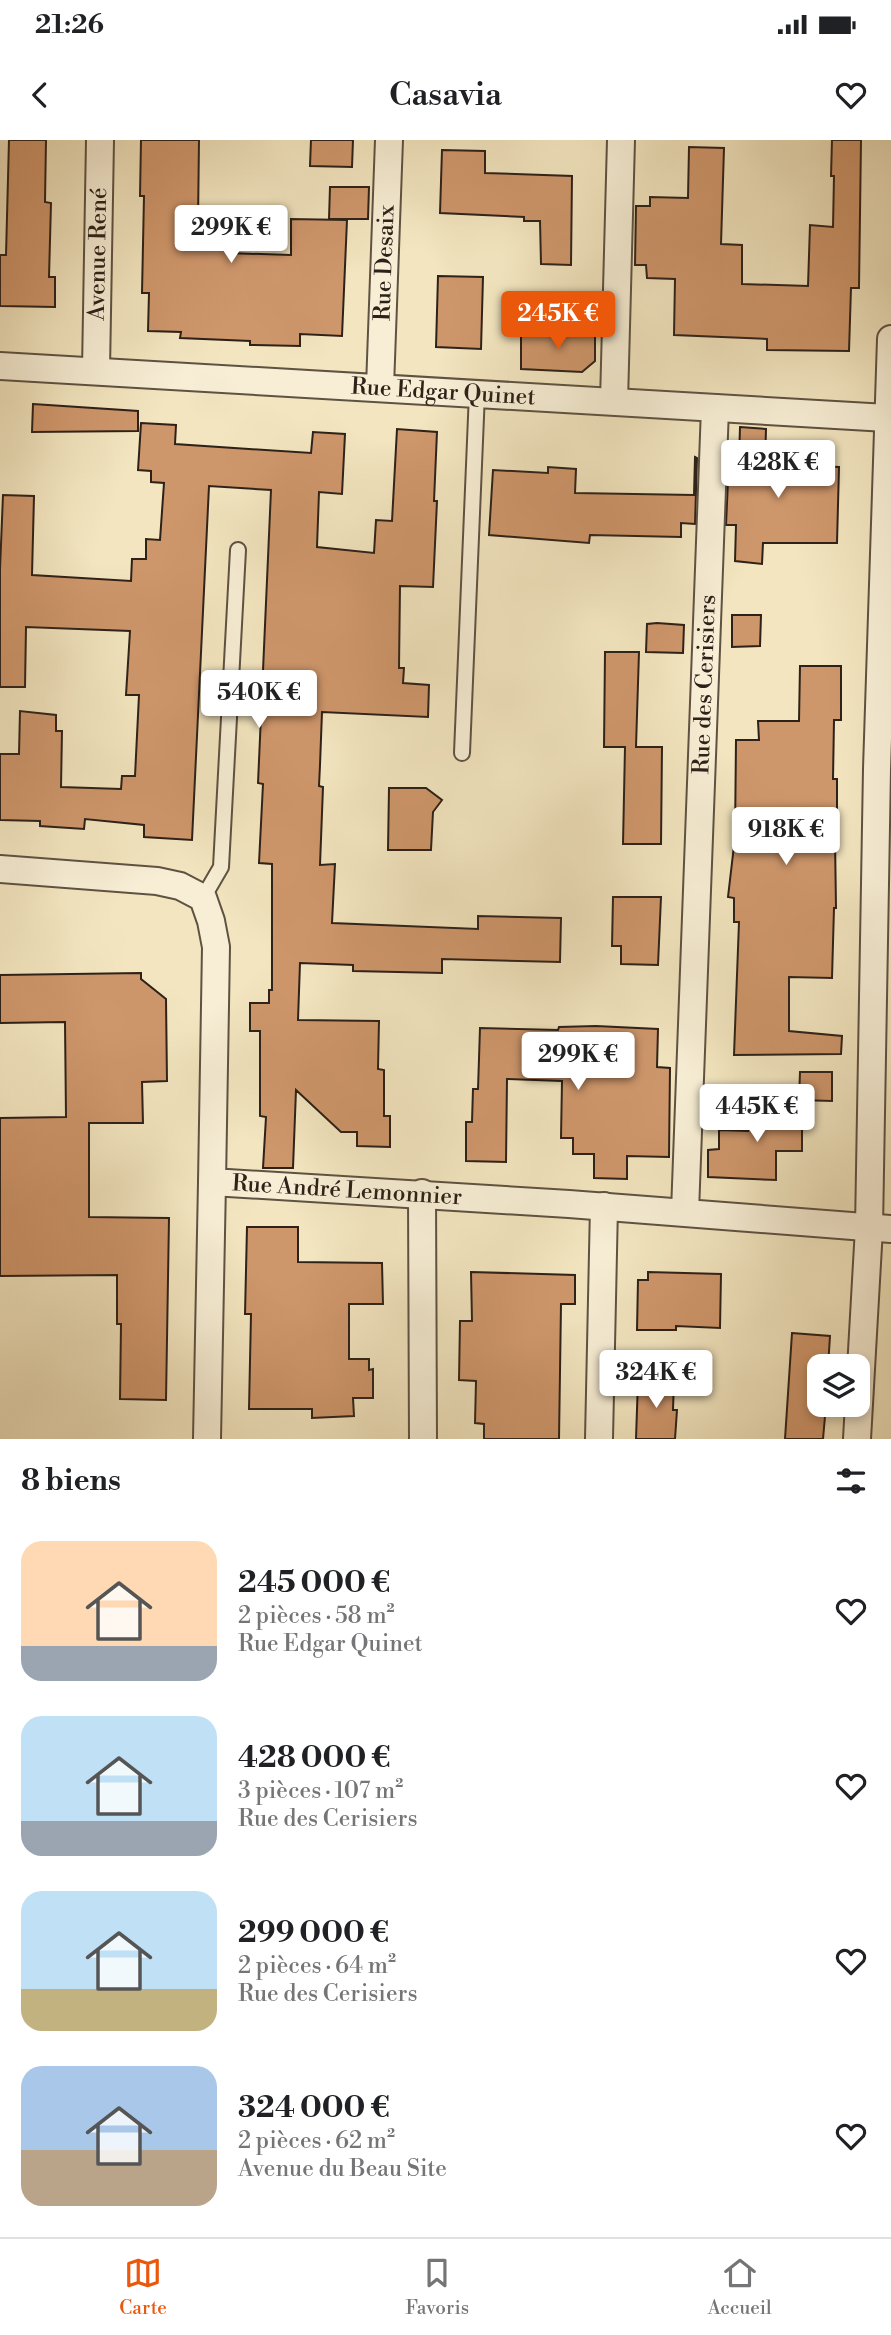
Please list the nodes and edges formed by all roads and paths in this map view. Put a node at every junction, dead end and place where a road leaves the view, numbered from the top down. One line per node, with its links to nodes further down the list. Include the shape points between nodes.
1 (100, 140): 6 (street, Avenue René)
2 (389, 140): 7 (street, Rue Desaix)
3 (621, 140): 9 (street)
4 (891, 339): 11 (street)
5 (0, 366): 6 (street, Rue Edgar Quinet)
6 (96, 370): 7 (street, Rue Edgar Quinet)
7 (380, 387): 8 (street, Rue Edgar Quinet)
8 (477, 393): 9 (street, Rue Edgar Quinet); 13 (lane)
9 (614, 401): 10 (street, Rue Edgar Quinet)
10 (715, 408): 11 (street, Rue Edgar Quinet); 20 (street, Rue des Cerisiers)
11 (887, 418): 14 (street)
12 (237, 550): 16 (lane, via 221,867)
13 (462, 752)
14 (884, 770): 21 (street)
15 (0, 869): 16 (street, via 157,881)
16 (203, 898): 17 (street, Rue André Lemonnier, via 216,947)
17 (212, 1182): 18 (street, Rue André Lemonnier); 22 (street)
18 (422, 1194): 19 (street, Rue André Lemonnier); 23 (street)
19 (604, 1206): 20 (street, Rue André Lemonnier); 24 (street)
20 (685, 1212): 21 (street, Rue André Lemonnier)
21 (880, 1229): 25 (street)
22 (207, 1439)
23 (423, 1439)
24 (599, 1439)
25 (857, 1439)

